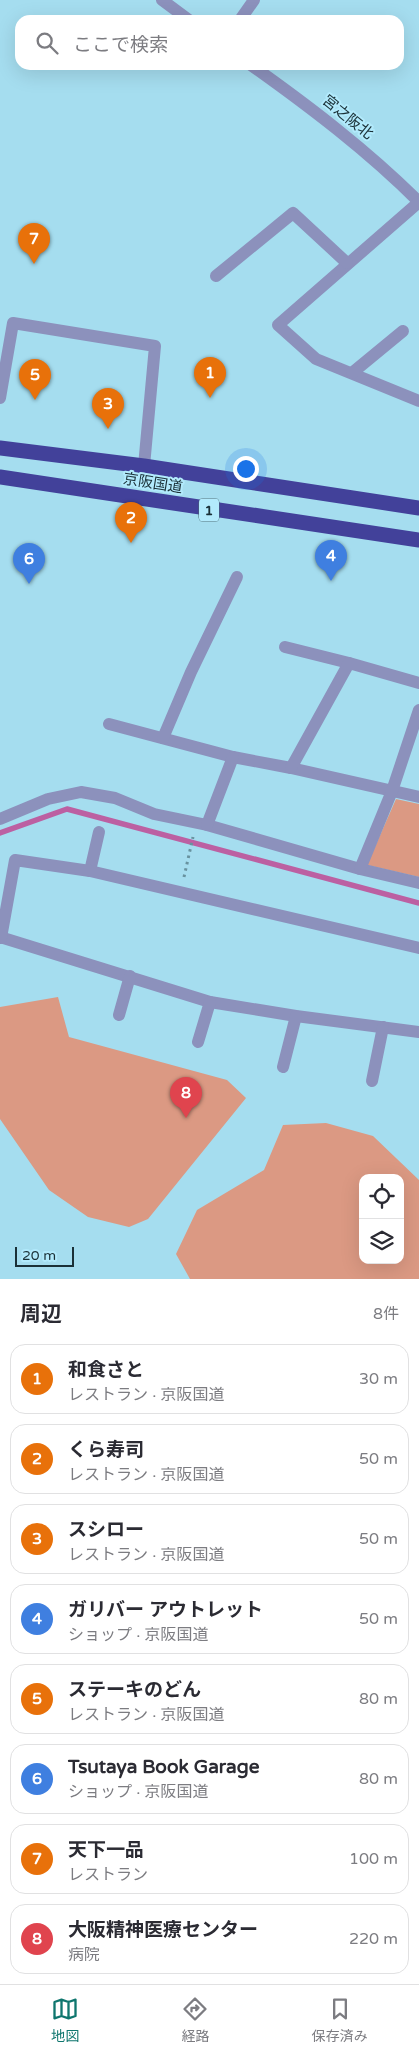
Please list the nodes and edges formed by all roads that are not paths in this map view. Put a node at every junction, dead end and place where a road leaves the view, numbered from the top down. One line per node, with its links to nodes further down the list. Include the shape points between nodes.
1 (163, 0): 3 (street)
2 (254, 0): 4 (street)
3 (182, 15)
4 (244, 15)
5 (258, 70): 6 (street, 宮之阪北, via 314,110 387,170)
6 (419, 202): 7 (street)
7 (347, 263): 8 (street, via 293,213); 10 (street, via 278,325 316,359)
8 (216, 276)
9 (403, 331): 10 (street)
10 (352, 374): 12 (street)
11 (0, 396): 14 (street, via 14,323 155,346)
12 (419, 402)
13 (0, 448): 14 (highway, 京阪国道 / 1)
14 (144, 466): 16 (highway, 京阪国道 / 1)
15 (0, 477): 17 (highway, 京阪国道 / 1)
16 (419, 508)
17 (419, 540)
18 (237, 577): 24 (street)
19 (285, 647): 20 (street)
20 (349, 663): 21 (street); 26 (street)
21 (419, 683)
22 (419, 710): 27 (street)
23 (109, 724): 24 (street)
24 (163, 738): 25 (street)
25 (233, 757): 26 (street); 30 (street)
26 (291, 768): 27 (street)
27 (392, 791): 28 (street); 32 (street)
28 (419, 797)
29 (0, 820): 30 (street, via 48,799 82,792 115,798 154,814)
30 (208, 825): 32 (street)
31 (99, 832): 33 (street)
32 (360, 869): 34 (street)
33 (90, 871): 35 (street, via 15,860); 36 (street)
34 (419, 883)
35 (1, 937): 37 (street)
36 (419, 948)
37 (130, 976): 38 (street); 39 (street)
38 (210, 1002): 40 (street); 43 (street)
39 (119, 1015)
40 (296, 1016): 41 (street); 44 (street)
41 (384, 1027): 42 (street); 45 (street)
42 (419, 1032)
43 (198, 1042)
44 (283, 1067)
45 (372, 1081)

